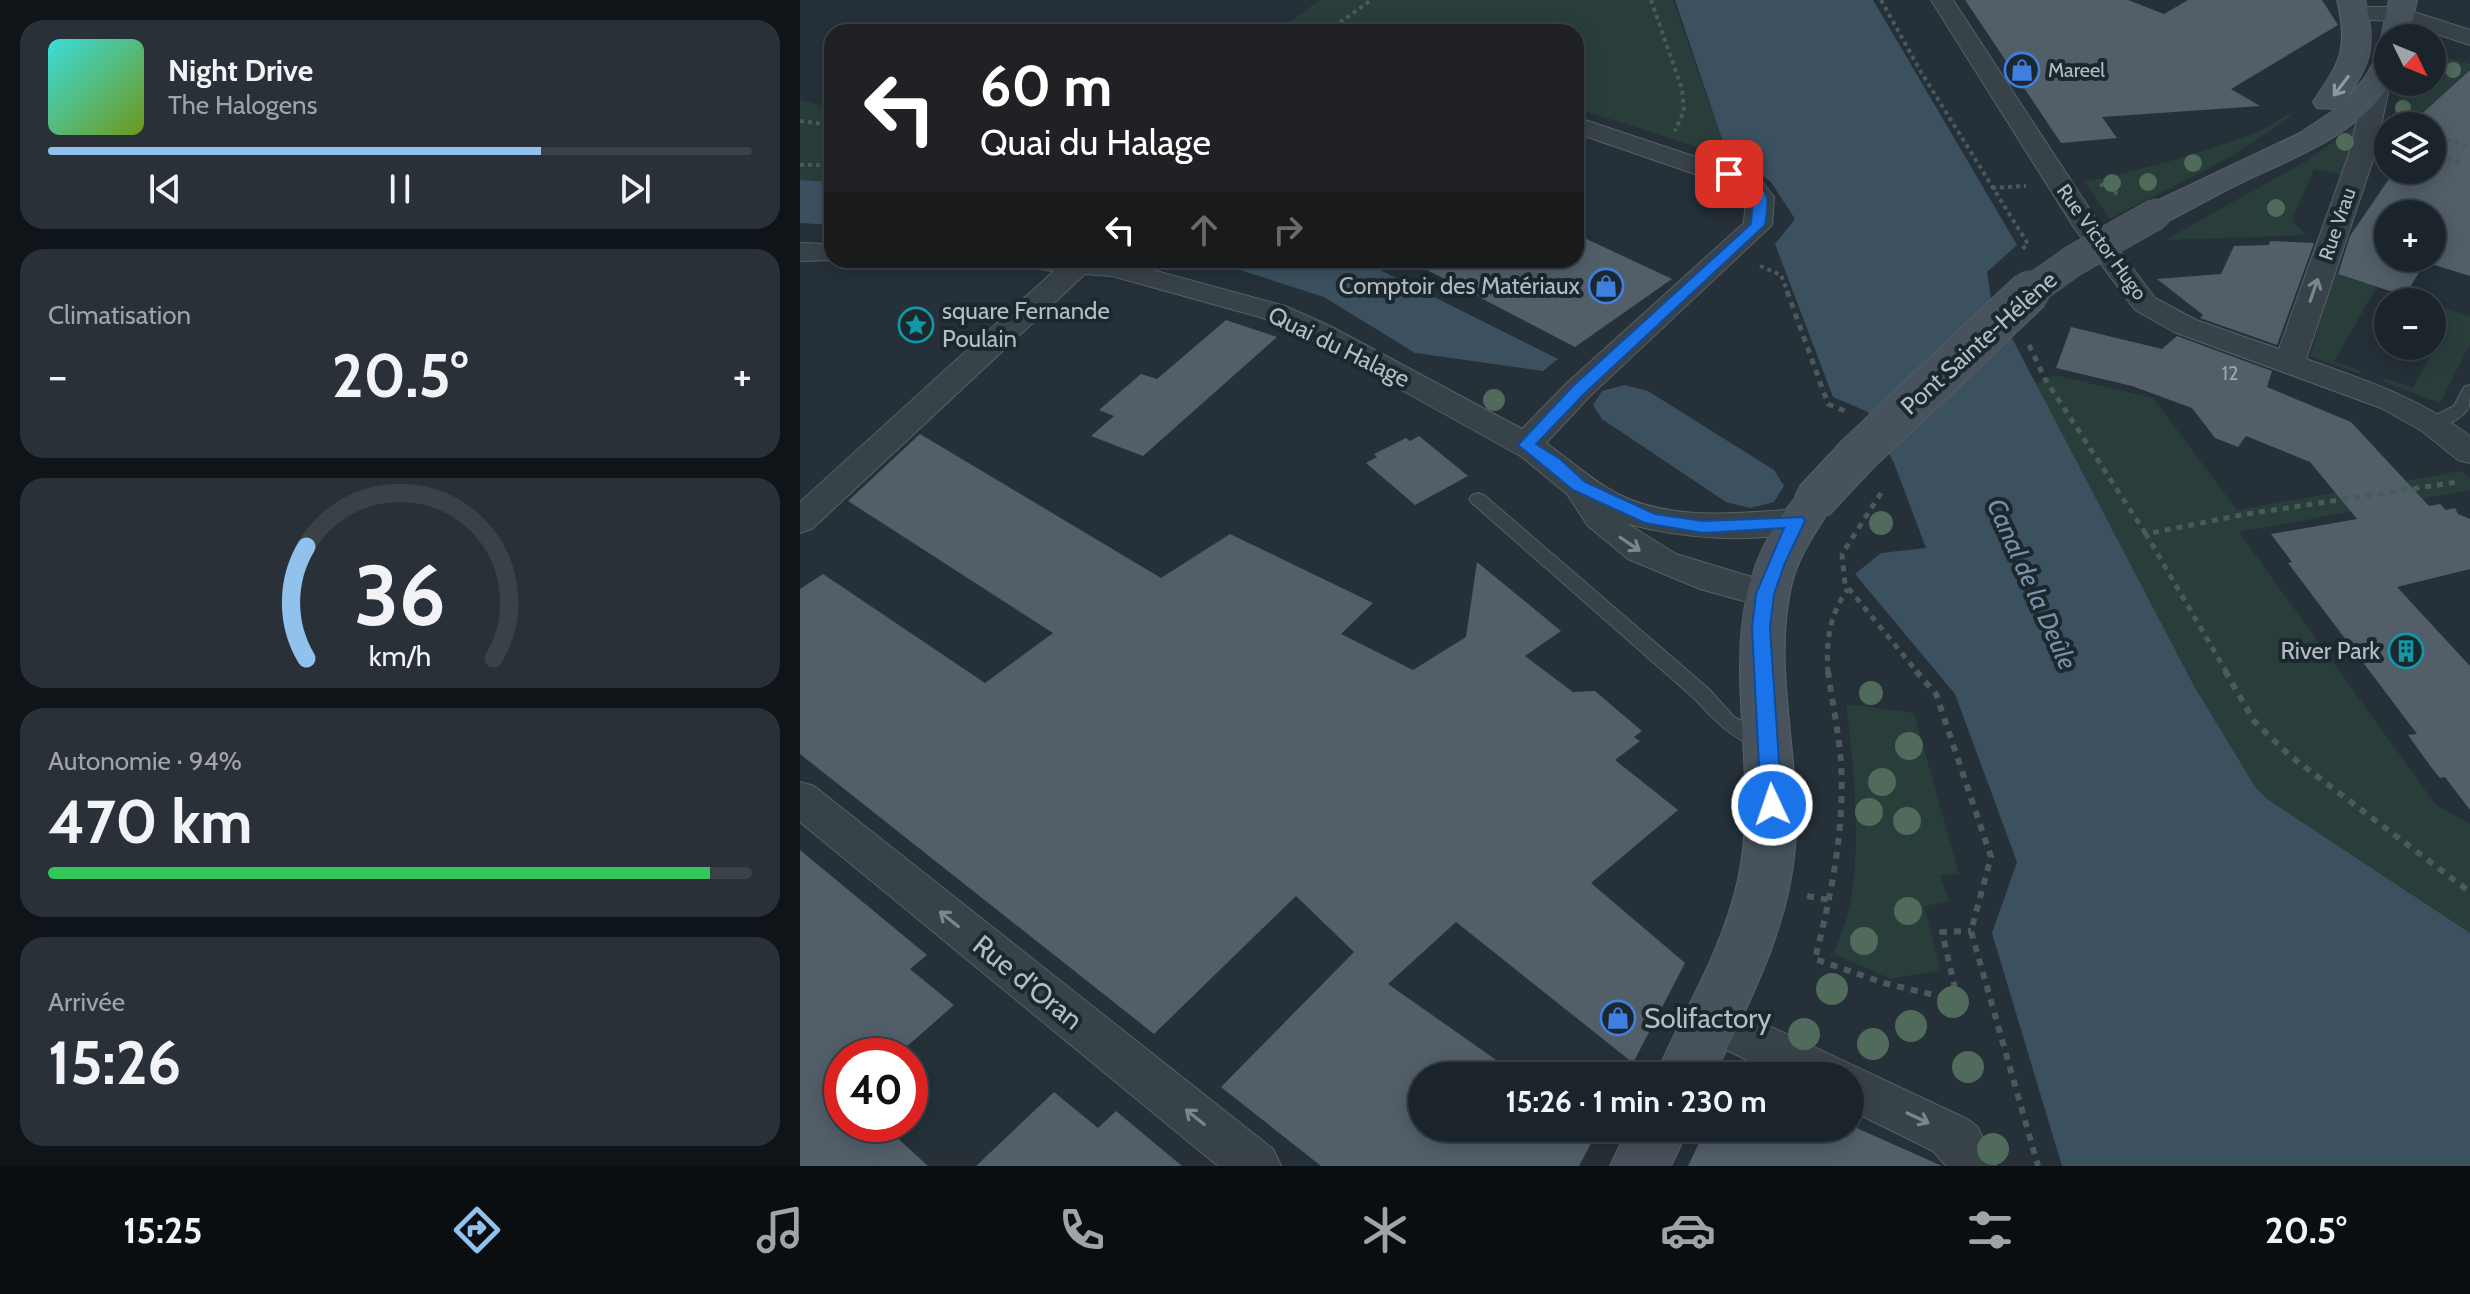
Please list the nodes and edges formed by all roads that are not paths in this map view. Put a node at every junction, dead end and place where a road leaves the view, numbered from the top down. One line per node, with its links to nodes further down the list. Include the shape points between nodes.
1 (1942, 0): 16 (street, Rue Victor Hugo, via 2135,294 2185,326)
2 (2321, 1): 3 (street)
3 (2353, 7): 4 (street); 11 (street, Pont Sainte-Hélène, one-way to 11, via 2360,44 2352,71 2326,104)
4 (2397, 16): 5 (street)
5 (2470, 38)
6 (2446, 44): 7 (street)
7 (2470, 52)
8 (2374, 83): 11 (street, Pont Sainte-Hélène, via 2350,112 2319,135)
9 (2377, 96): 16 (street, Rue Vrau, one-way to 9)
10 (1584, 128): 19 (street, via 1750,184 1760,197 1758,225 1579,389)
11 (2250, 167): 23 (street, Pont Sainte-Hélène, bridge, via 2073,261 2027,294 1858,454)
12 (800, 252): 13 (street)
13 (824, 253)
14 (1075, 268): 24 (street)
15 (1103, 268): 19 (street, Quai du Halage, via 1146,275 1296,321)
16 (2289, 364): 18 (street, Rue Victor Hugo, via 2392,401)
17 (2470, 390): 18 (lane, via 2460,409)
18 (2433, 424): 20 (street, Rue Victor Hugo)
19 (1526, 445): 21 (street, Quai du Halage)
20 (2470, 452)
21 (1579, 486): 23 (street, Quai du Halage, via 1669,524 1703,527); 25 (street, Quai du Halage, one-way to 25, via 1605,524 1636,550 1680,570)
22 (1478, 499): 26 (lane, via 1702,694 1727,722)
23 (1806, 511): 25 (street, Pont Sainte-Hélène)
24 (800, 521)
25 (1765, 594): 26 (street, Pont Sainte-Hélène, via 1761,660)
26 (1768, 743): 28 (street, Pont Sainte-Hélène, via 1772,825 1762,888 1744,949)
27 (800, 798): 33 (street, Rue d'Oran, one-way to 27)
28 (1712, 1020): 29 (street, Pont Sainte-Hélène); 30 (street)
29 (1691, 1062)
30 (1800, 1062)
31 (1864, 1093): 35 (street, one-way to 35, via 1950,1135)
32 (1652, 1142): 34 (street)
33 (1256, 1166)
34 (1640, 1166)
35 (1971, 1166)

